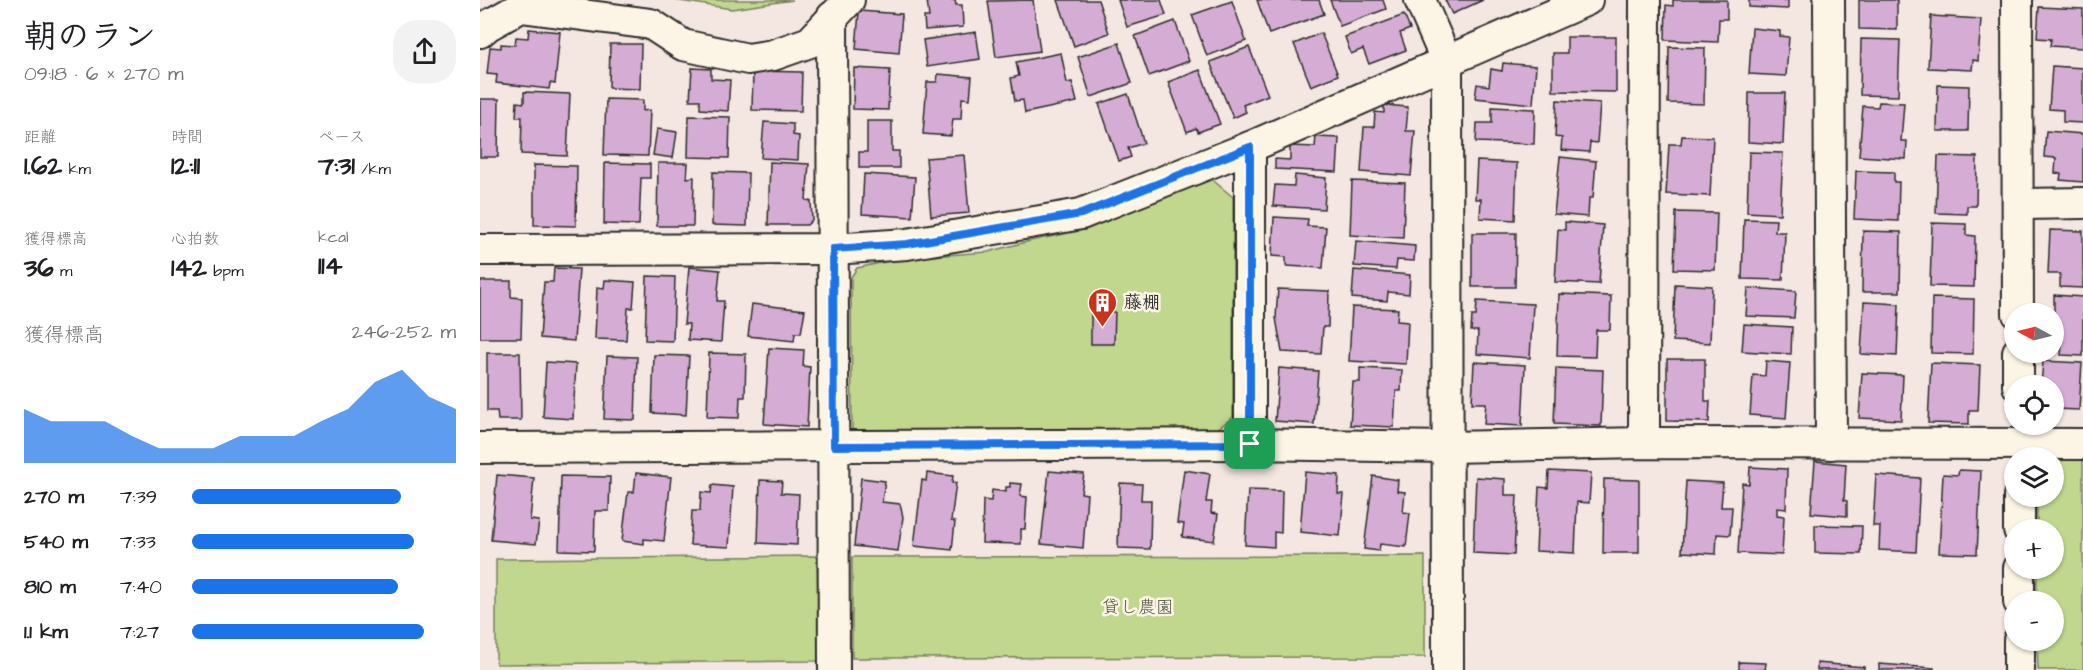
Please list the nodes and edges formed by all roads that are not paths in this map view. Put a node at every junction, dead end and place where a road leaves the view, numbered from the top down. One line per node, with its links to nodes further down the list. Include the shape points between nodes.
1 (1420, 0): 8 (street)
2 (1587, 0): 8 (street)
3 (1645, 0): 16 (street)
4 (1829, 0): 18 (street)
5 (2017, 0): 11 (street)
6 (841, 9): 7 (street, via 810,42 747,59 683,45 651,24 521,7); 12 (street)
7 (480, 32)
8 (1447, 62): 9 (street); 21 (street)
9 (1250, 147): 12 (street, via 1081,214 907,244); 17 (street)
10 (2083, 203): 11 (street)
11 (2018, 204): 14 (street)
12 (833, 249): 13 (street); 20 (street)
13 (480, 250)
14 (2018, 303)
15 (2018, 442): 18 (street); 19 (street)
16 (1644, 443): 18 (street); 21 (street)
17 (1250, 444): 20 (street); 21 (street)
18 (1831, 444)
19 (2083, 444)
20 (834, 446): 22 (street); 24 (street)
21 (1448, 447): 25 (street)
22 (480, 448)
23 (2019, 651): 26 (street)
24 (834, 670)
25 (1448, 670)
26 (2019, 670)

